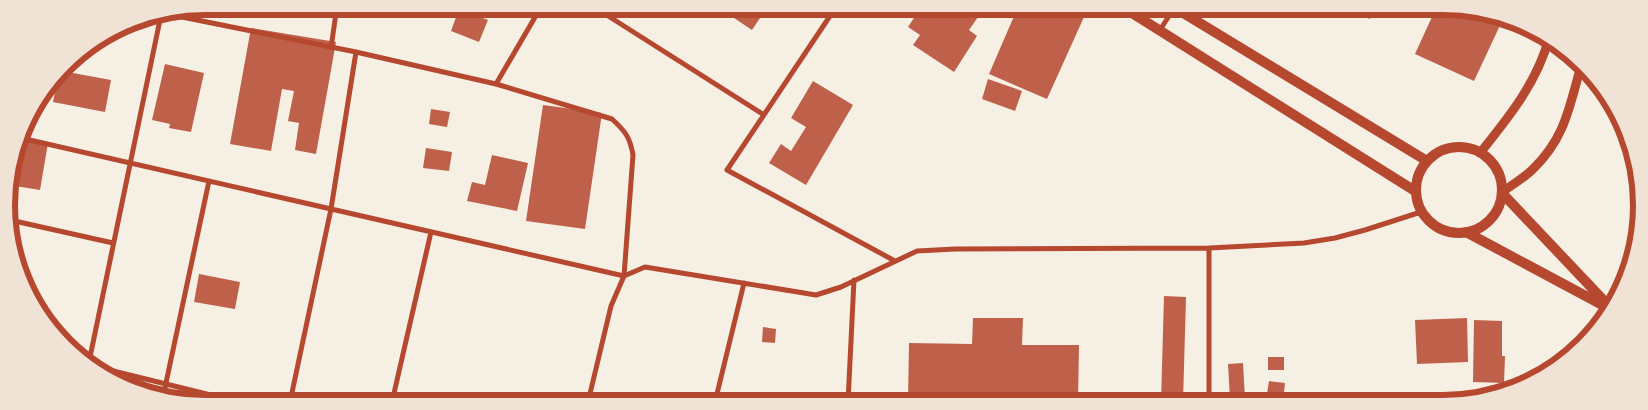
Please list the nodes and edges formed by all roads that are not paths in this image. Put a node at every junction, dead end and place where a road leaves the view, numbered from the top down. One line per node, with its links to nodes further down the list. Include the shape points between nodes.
1 (336, 15): 12 (street)
2 (536, 15): 15 (street)
3 (607, 15): 16 (street)
4 (831, 15): 16 (street)
5 (1135, 15): 10 (main road)
6 (1170, 15): 10 (street)
7 (1186, 15): 19 (main road)
8 (181, 17): 12 (street)
9 (160, 20): 20 (street)
10 (1160, 30): 22 (main road)
11 (1546, 45): 18 (street, via 1528,89)
12 (331, 48): 13 (street)
13 (356, 52): 15 (street); 24 (street)
14 (1579, 73): 23 (street, via 1566,120 1554,145 1532,171)
15 (496, 84): 32 (street, via 599,114 612,119 625,130 633,155)
16 (764, 115): 31 (street, via 727,170)
17 (27, 139): 20 (street)
18 (1480, 153): 19 (main road, via 1451,148); 23 (main road, via 1496,169)
19 (1427, 161): 22 (main road, via 1420,170)
20 (130, 163): 21 (street); 29 (street)
21 (209, 181): 24 (street); 39 (street)
22 (1415, 191): 25 (main road)
23 (1502, 192): 28 (main road, via 1500,204 1487,223); 35 (main road)
24 (331, 209): 27 (street); 42 (street)
25 (1421, 212): 28 (main road, via 1436,227); 30 (street, via 1335,238 1304,243)
26 (16, 221): 29 (street)
27 (430, 232): 32 (street); 43 (street)
28 (1466, 232): 36 (main road)
29 (113, 243): 37 (street)
30 (1209, 248): 31 (street, via 955,249 917,252); 47 (street)
31 (895, 261): 33 (street)
32 (624, 276): 34 (street, via 645,267); 44 (street, via 611,306)
33 (854, 280): 34 (street, via 816,295); 46 (street)
34 (744, 283): 45 (street)
35 (1606, 303)
36 (1605, 305)
37 (90, 357)
38 (111, 371): 39 (street)
39 (165, 384): 40 (street); 41 (street)
40 (164, 390)
41 (210, 395)
42 (291, 395)
43 (394, 395)
44 (590, 395)
45 (717, 395)
46 (848, 395)
47 (1209, 395)

